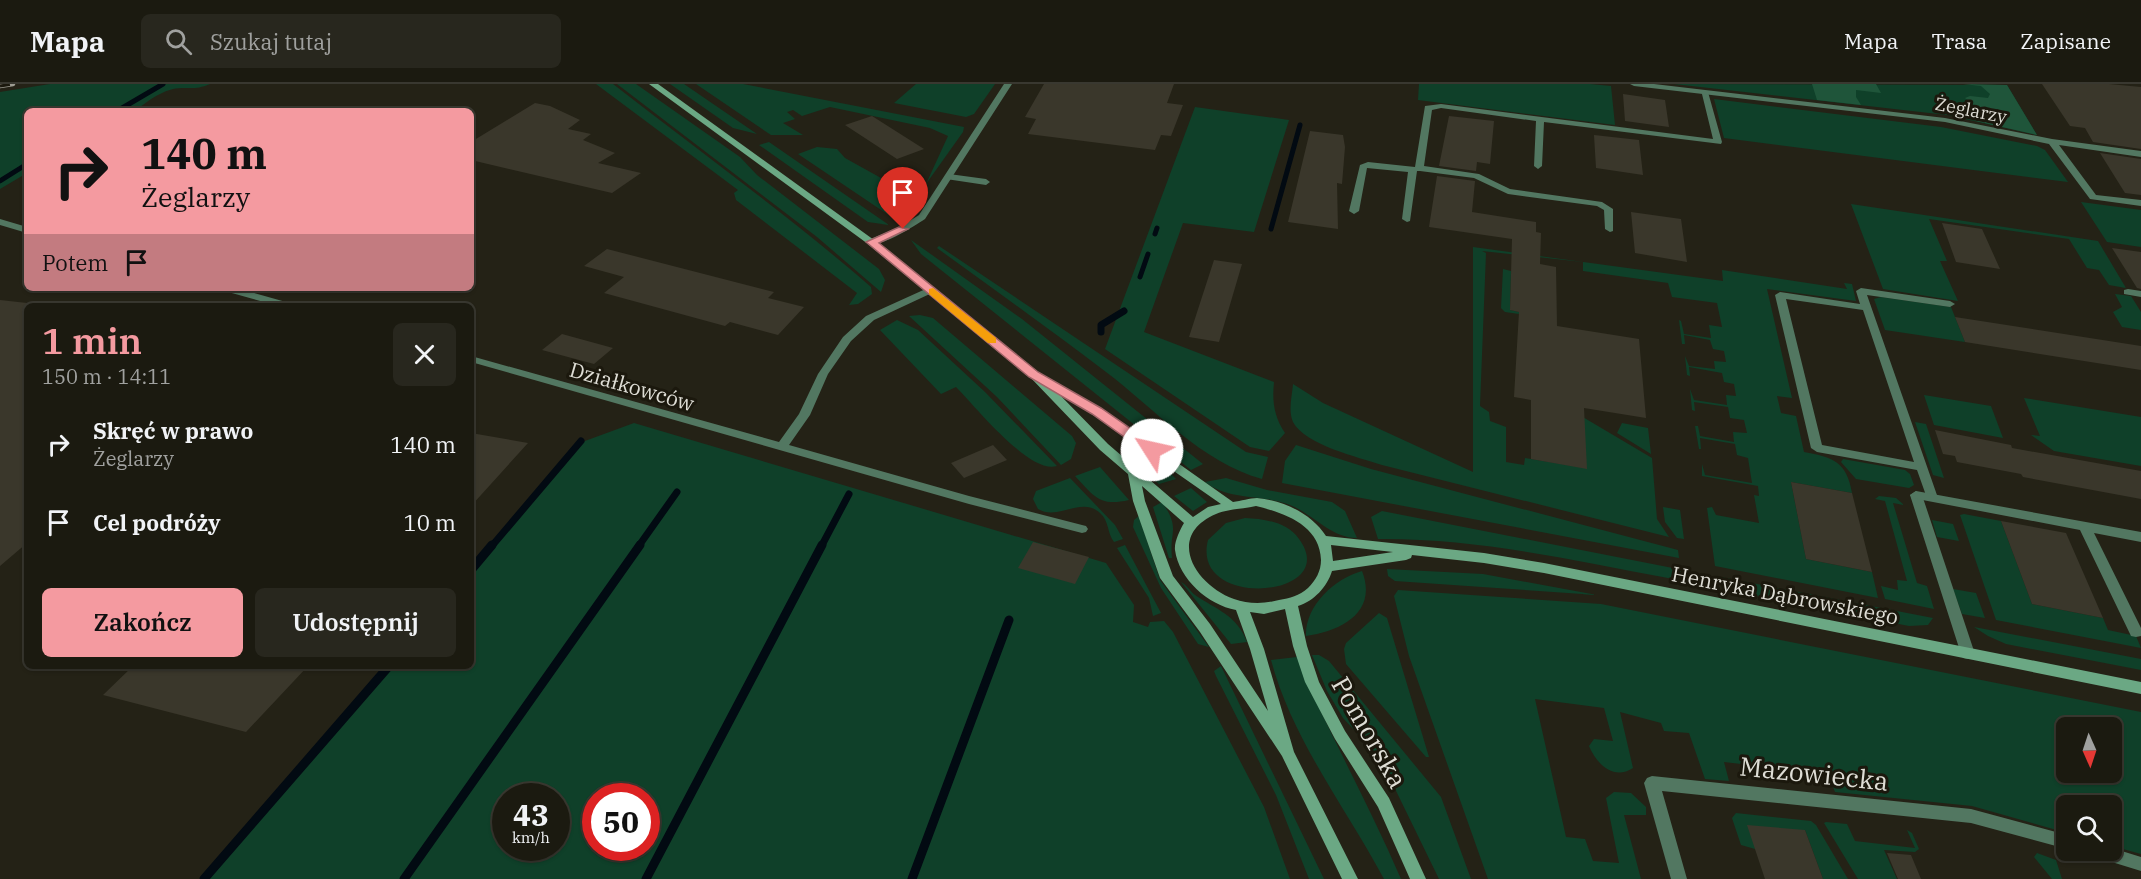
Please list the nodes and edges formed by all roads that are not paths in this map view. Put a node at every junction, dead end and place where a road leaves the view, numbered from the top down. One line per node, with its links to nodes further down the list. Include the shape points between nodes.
1 (653, 84): 18 (main road)
2 (1008, 84): 10 (street)
3 (1634, 84): 4 (street, Żeglarzy)
4 (1704, 92): 5 (street, via 1719,142); 6 (street, Żeglarzy, via 1945,120)
5 (1540, 119): 8 (street); 9 (street, via 1441,106 1428,108)
6 (2052, 142): 7 (street, Żeglarzy); 12 (street, via 2092,197)
7 (2141, 154)
8 (1538, 166)
9 (1416, 169): 13 (street, via 1362,167); 14 (street); 17 (street, via 1476,176 1508,191 1599,204 1608,209)
10 (949, 177): 11 (street); 18 (street, via 922,217)
11 (986, 182)
12 (2141, 203)
13 (1354, 211)
14 (1407, 219)
15 (0, 222): 16 (street)
16 (24, 229)
17 (1610, 229)
18 (871, 242): 19 (main road)
19 (930, 290): 27 (main road); 28 (street, via 870,318 847,339)
20 (236, 291): 23 (street)
21 (2128, 292): 22 (street)
22 (2141, 294)
23 (278, 303)
24 (1950, 304): 25 (street, via 1861,291)
25 (1867, 308): 29 (street); 29 (street, via 1780,295 1817,448)
26 (474, 360): 28 (street, Działkowców)
27 (1033, 374): 30 (main road); 32 (main road, via 1096,411)
28 (782, 447): 35 (street, Działkowców)
29 (1921, 467): 31 (street)
30 (1133, 471): 33 (main road); 45 (main road, via 1139,501 1167,578)
31 (1932, 498): 34 (street); 43 (street, via 1916,495)
32 (1228, 503): 33 (main road, via 1213,507); 37 (main road, via 1256,502 1283,508 1307,522)
33 (1191, 522): 41 (main road, via 1180,549 1191,578 1221,600)
34 (2085, 527): 36 (street); 42 (street)
35 (1082, 529)
36 (2141, 537)
37 (1323, 540): 38 (main road, Henryka Dąbrowskiego); 39 (main road)
38 (1419, 553): 39 (main road, Henryka Dąbrowskiego); 43 (main road, Henryka Dąbrowskiego, via 1544,568)
39 (1328, 567): 40 (main road, via 1316,589)
40 (1291, 604): 41 (main road, via 1275,608); 50 (main road, Pomorska, via 1312,682 1340,735 1384,803)
41 (1241, 606): 45 (main road)
42 (2136, 632)
43 (1968, 654): 44 (main road, Henryka Dąbrowskiego)
44 (2141, 688)
45 (1287, 752): 49 (main road)
46 (2056, 839): 51 (street, Mazowiecka, via 1971,816 1652,783)
47 (2122, 858): 48 (street)
48 (2141, 864)
49 (1350, 879)
50 (1418, 879)
51 (1679, 879)

